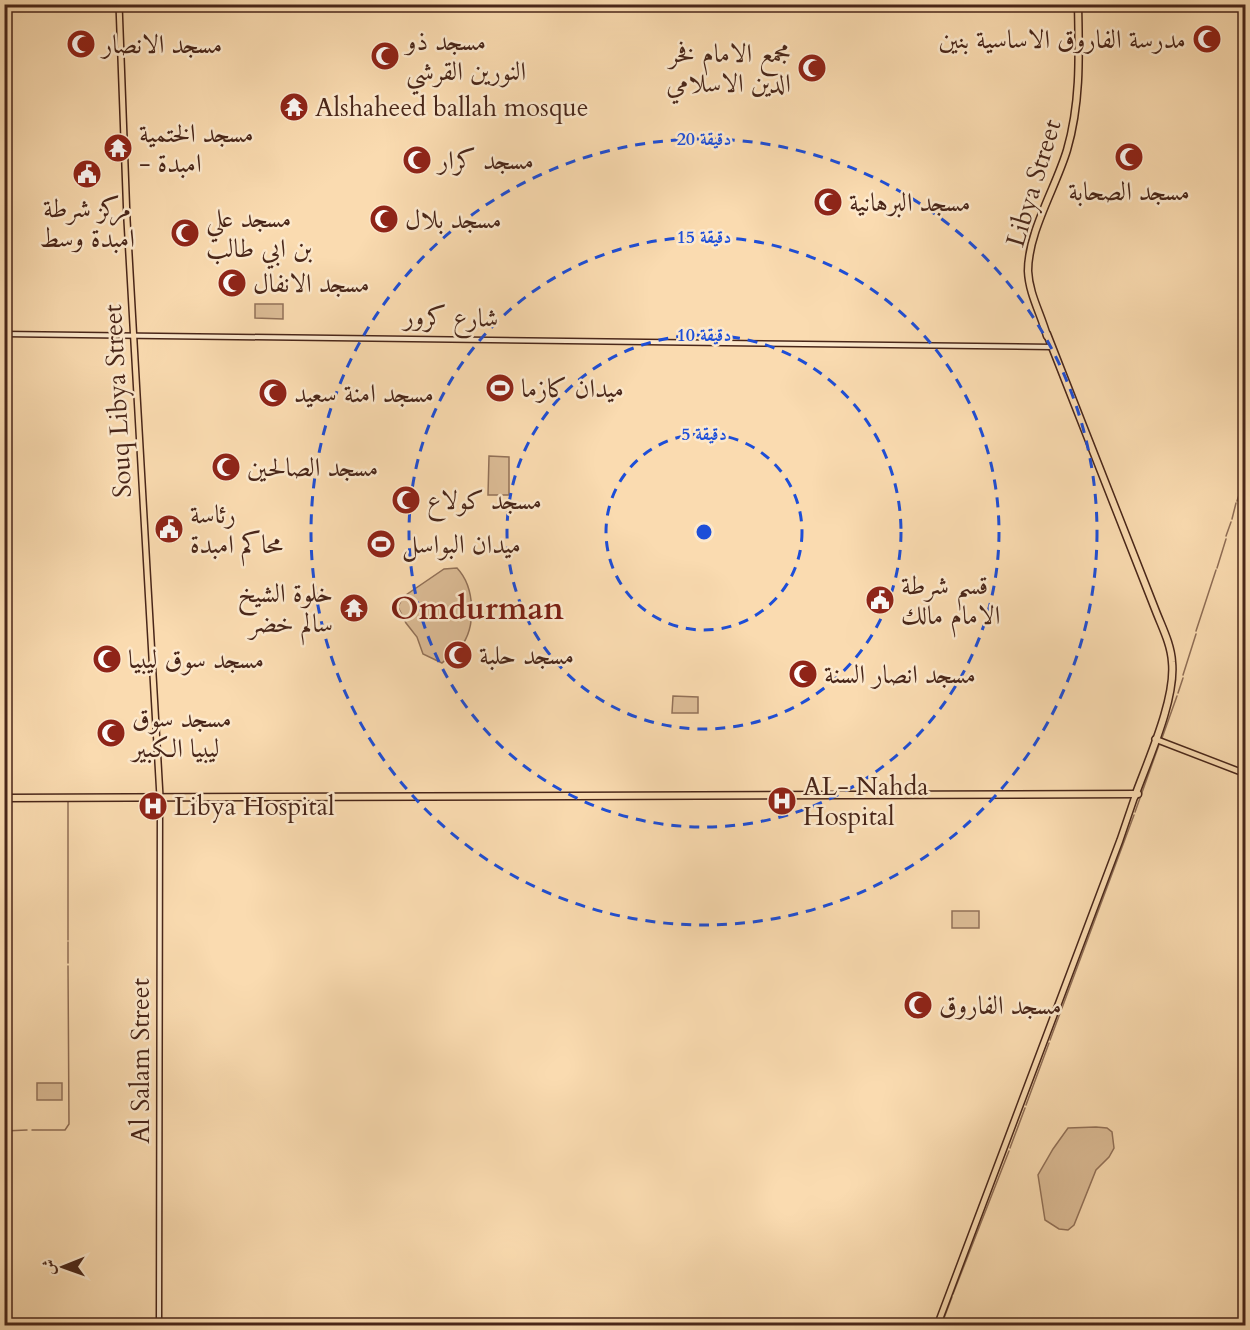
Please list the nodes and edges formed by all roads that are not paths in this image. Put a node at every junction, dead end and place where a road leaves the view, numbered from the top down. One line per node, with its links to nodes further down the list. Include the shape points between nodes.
1 (120, 4): 6 (main road, Souq Libya Street)
2 (1078, 4): 3 (highway, Libya Street, via 1080,68)
3 (1073, 122): 4 (highway, Libya Street); 4 (highway, via 1067,130)
4 (1070, 138): 7 (highway, Libya Street, via 1029,256 1031,291)
5 (4, 333): 6 (main road, شارع كرور)
6 (134, 334): 7 (main road, شارع كرور); 10 (main road, Souq Libya Street)
7 (1048, 344): 8 (highway, Libya Street, via 1170,651 1173,671)
8 (1159, 740): 9 (main road); 11 (highway, Libya Street)
9 (1245, 774)
10 (160, 796): 11 (highway); 12 (highway); 13 (main road, Al Salam Street)
11 (1133, 797): 14 (main road)
12 (4, 798)
13 (160, 1326)
14 (937, 1326)

